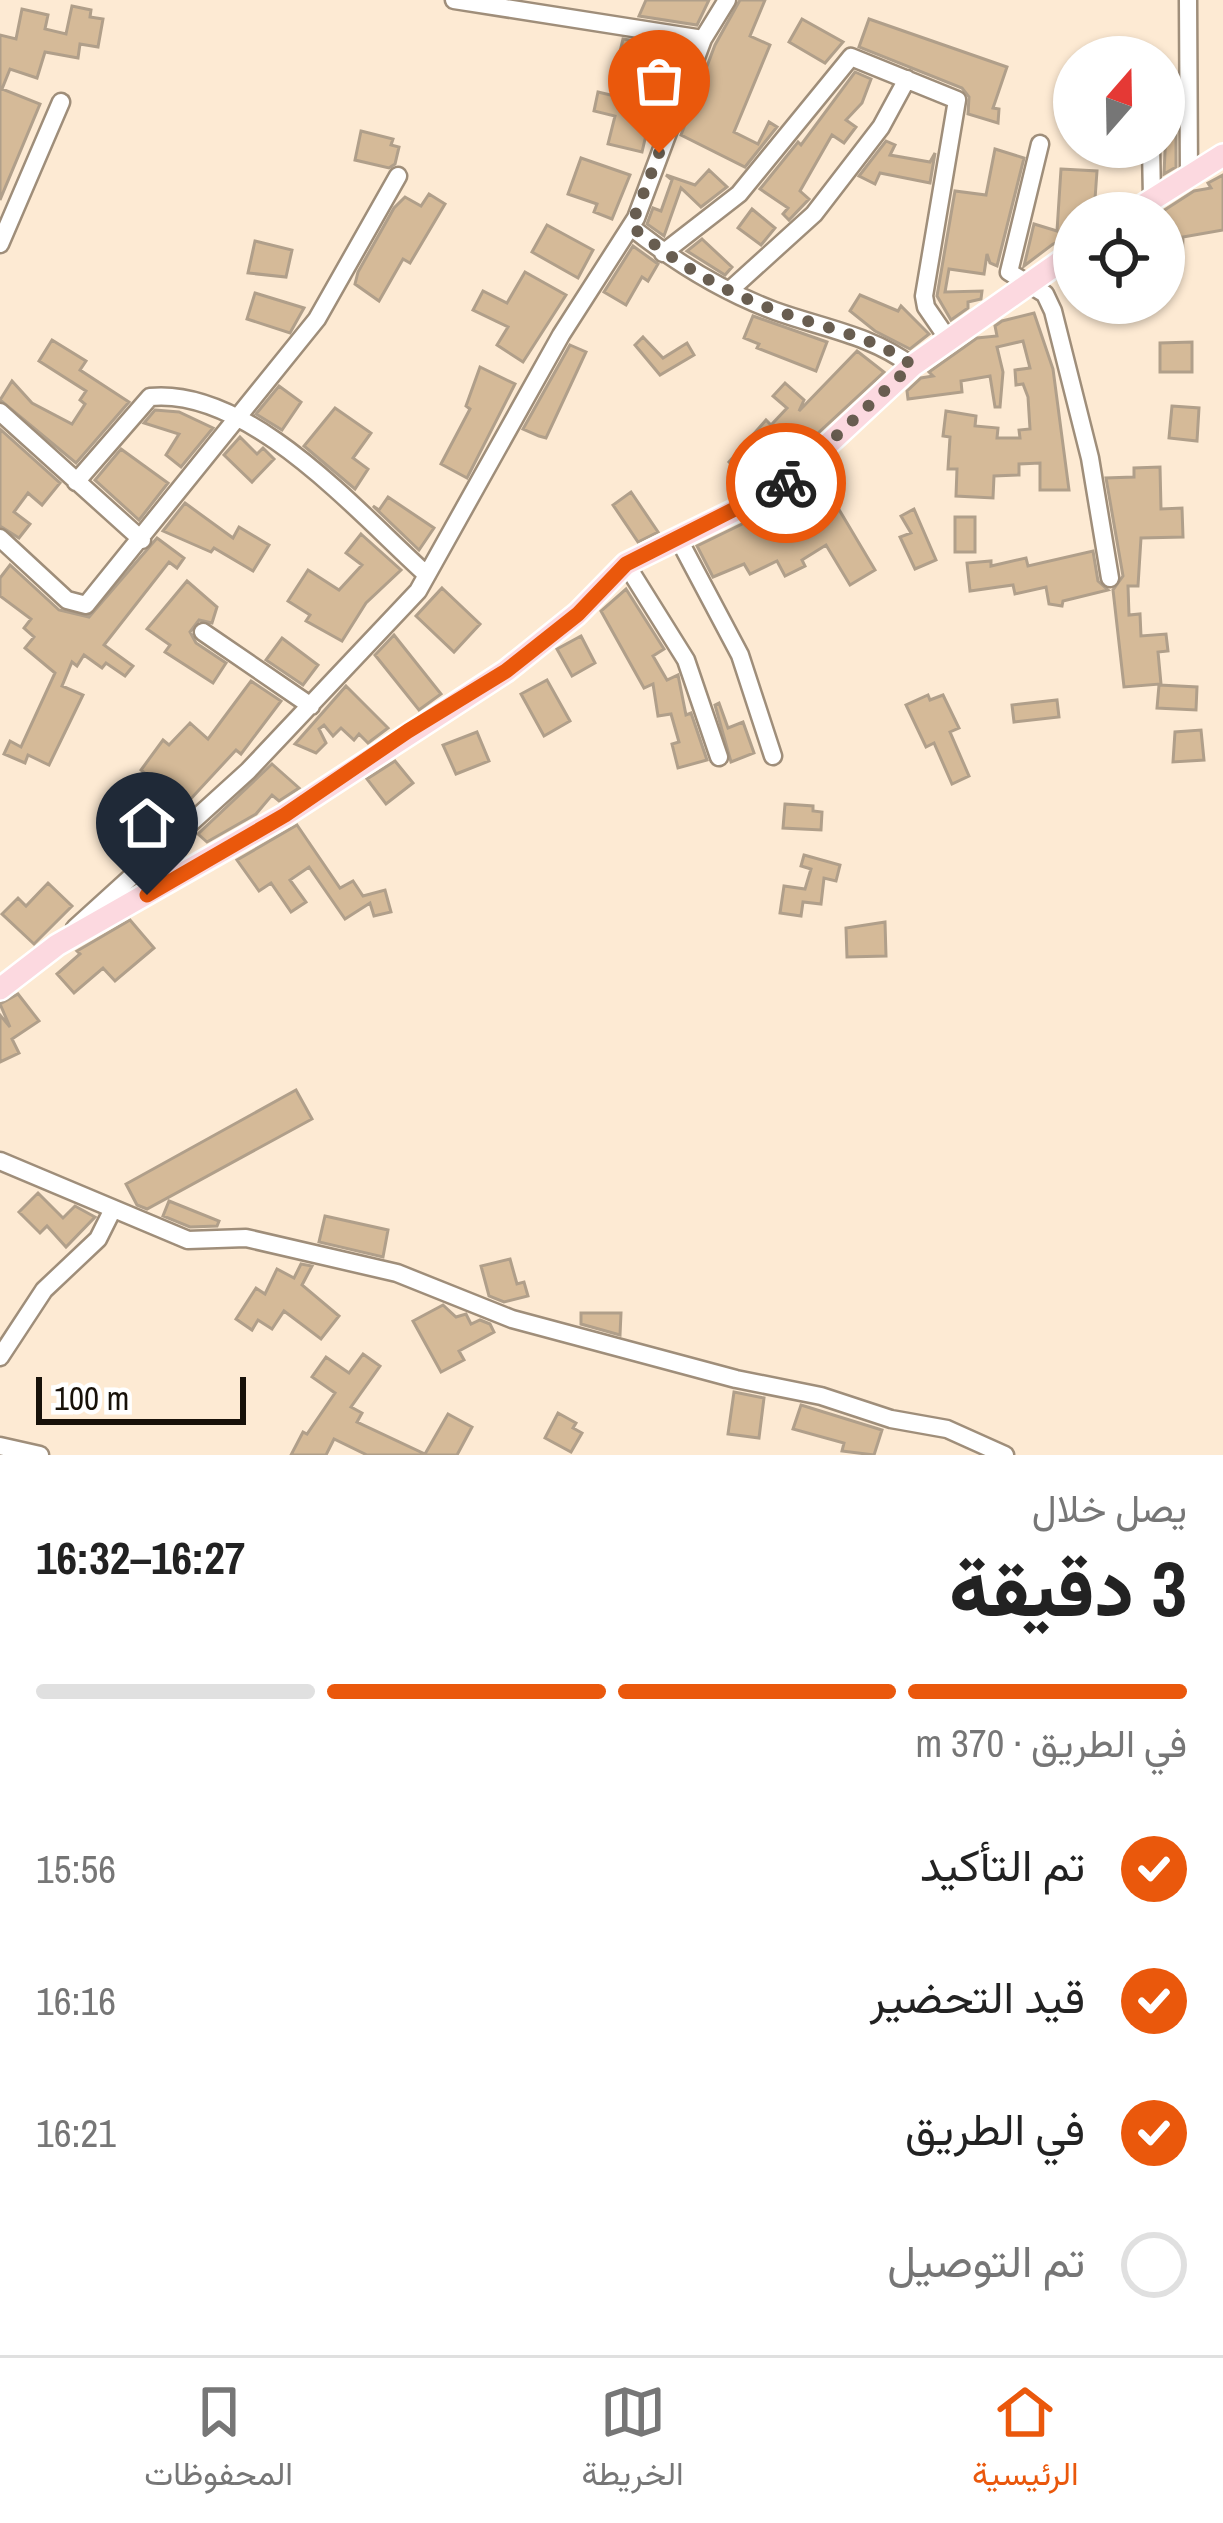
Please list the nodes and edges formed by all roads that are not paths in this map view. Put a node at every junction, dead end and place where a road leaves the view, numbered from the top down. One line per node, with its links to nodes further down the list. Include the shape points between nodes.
1 (454, 0): 4 (street)
2 (727, 0): 4 (street)
3 (1188, 0): 10 (street)
4 (704, 39): 12 (street)
5 (907, 80): 14 (street, via 850,57 739,194); 17 (street, via 814,214); 18 (street, via 957,100 924,296)
6 (61, 102): 13 (street)
7 (1040, 144): 16 (street, via 1009,262)
8 (1223, 155): 10 (main road)
9 (398, 176): 21 (street, via 317,319)
10 (1189, 176): 11 (main road)
11 (1162, 192)
12 (631, 226): 14 (street); 27 (street)
13 (2, 234)
14 (663, 253): 17 (street)
15 (1053, 265): 16 (main road)
16 (1023, 284): 18 (main road); 28 (street, via 1045,294 1053,311)
17 (729, 291): 19 (street, via 886,346)
18 (948, 339): 19 (main road)
19 (912, 365): 24 (main road, via 781,488)
20 (0, 412): 22 (street)
21 (237, 420): 22 (street, via 198,401 150,397); 25 (street); 27 (street, via 299,458)
22 (76, 482): 25 (street)
23 (0, 538): 25 (street, via 78,606)
24 (678, 538): 26 (main road); 31 (street, via 740,655)
25 (142, 540)
26 (626, 564): 32 (street, via 686,660); 33 (main road, via 506,671 285,815)
27 (427, 575): 30 (street)
28 (1110, 578)
29 (203, 632): 30 (street)
30 (310, 706): 33 (street)
31 (773, 756)
32 (719, 757)
33 (57, 945): 34 (main road)
34 (0, 989)
35 (0, 1161): 36 (street)
36 (113, 1209): 37 (street, via 98,1239 44,1290); 40 (street, via 188,1240 246,1238 397,1274 512,1318 947,1429)
37 (0, 1357)
38 (0, 1446): 39 (street)
39 (40, 1455)
40 (1005, 1455)

